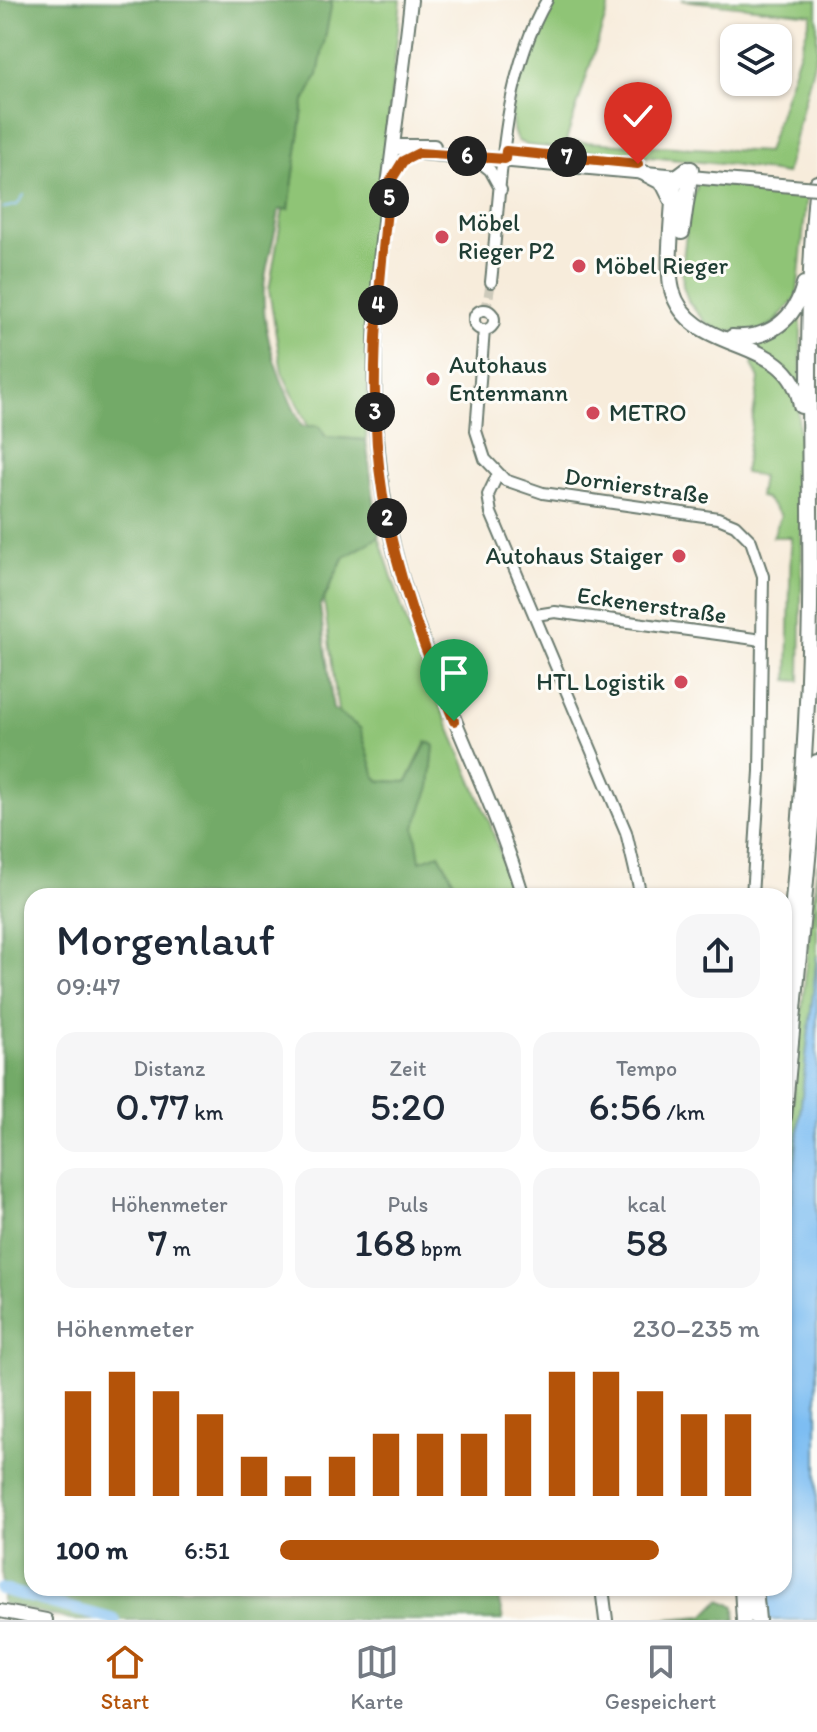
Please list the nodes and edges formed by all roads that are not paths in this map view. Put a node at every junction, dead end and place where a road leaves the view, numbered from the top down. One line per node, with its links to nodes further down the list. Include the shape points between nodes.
1 (411, 0): 3 (main road)
2 (547, 0): 6 (street, via 518,65)
3 (397, 120): 4 (main road); 5 (main road, via 403,135)
4 (394, 146): 5 (main road); 11 (main road)
5 (419, 148): 6 (main road); 7 (main road); 11 (main road)
6 (505, 155): 7 (main road); 8 (main road); 10 (main road); 13 (street)
7 (471, 156): 13 (street, via 490,170)
8 (524, 161): 9 (main road); 13 (street)
9 (640, 171): 10 (main road); 14 (highway, via 663,183)
10 (687, 172): 12 (main road, bridge); 14 (highway); 15 (highway, via 678,278 684,300 702,324 741,338 771,330 795,309)
11 (390, 182): 23 (main road, via 375,379 385,508 422,641)
12 (817, 186): 15 (highway)
13 (501, 190): 16 (street)
14 (674, 206): 18 (highway, via 670,275 681,309 708,333 784,367 798,392)
15 (810, 259): 18 (highway)
16 (491, 282)
17 (484, 330): 19 (street, via 476,431 485,459)
18 (808, 440): 26 (highway, via 806,731)
19 (498, 474): 20 (street, via 488,495 490,510); 21 (street, Dornierstraße, via 527,490 712,517 735,525 751,541 760,561)
20 (536, 615): 21 (street, Eckenerstraße, via 555,612); 24 (street, via 626,832)
21 (762, 640): 25 (street, Dornierstraße)
22 (817, 762): 27 (highway)
23 (520, 888)
24 (639, 888)
25 (753, 888)
26 (792, 899)
27 (792, 1031)
28 (603, 1596): 34 (main road)
29 (744, 1596): 32 (highway)
30 (754, 1596): 32 (highway)
31 (0, 1611): 33 (main road)
32 (749, 1618)
33 (46, 1620)
34 (606, 1620)

